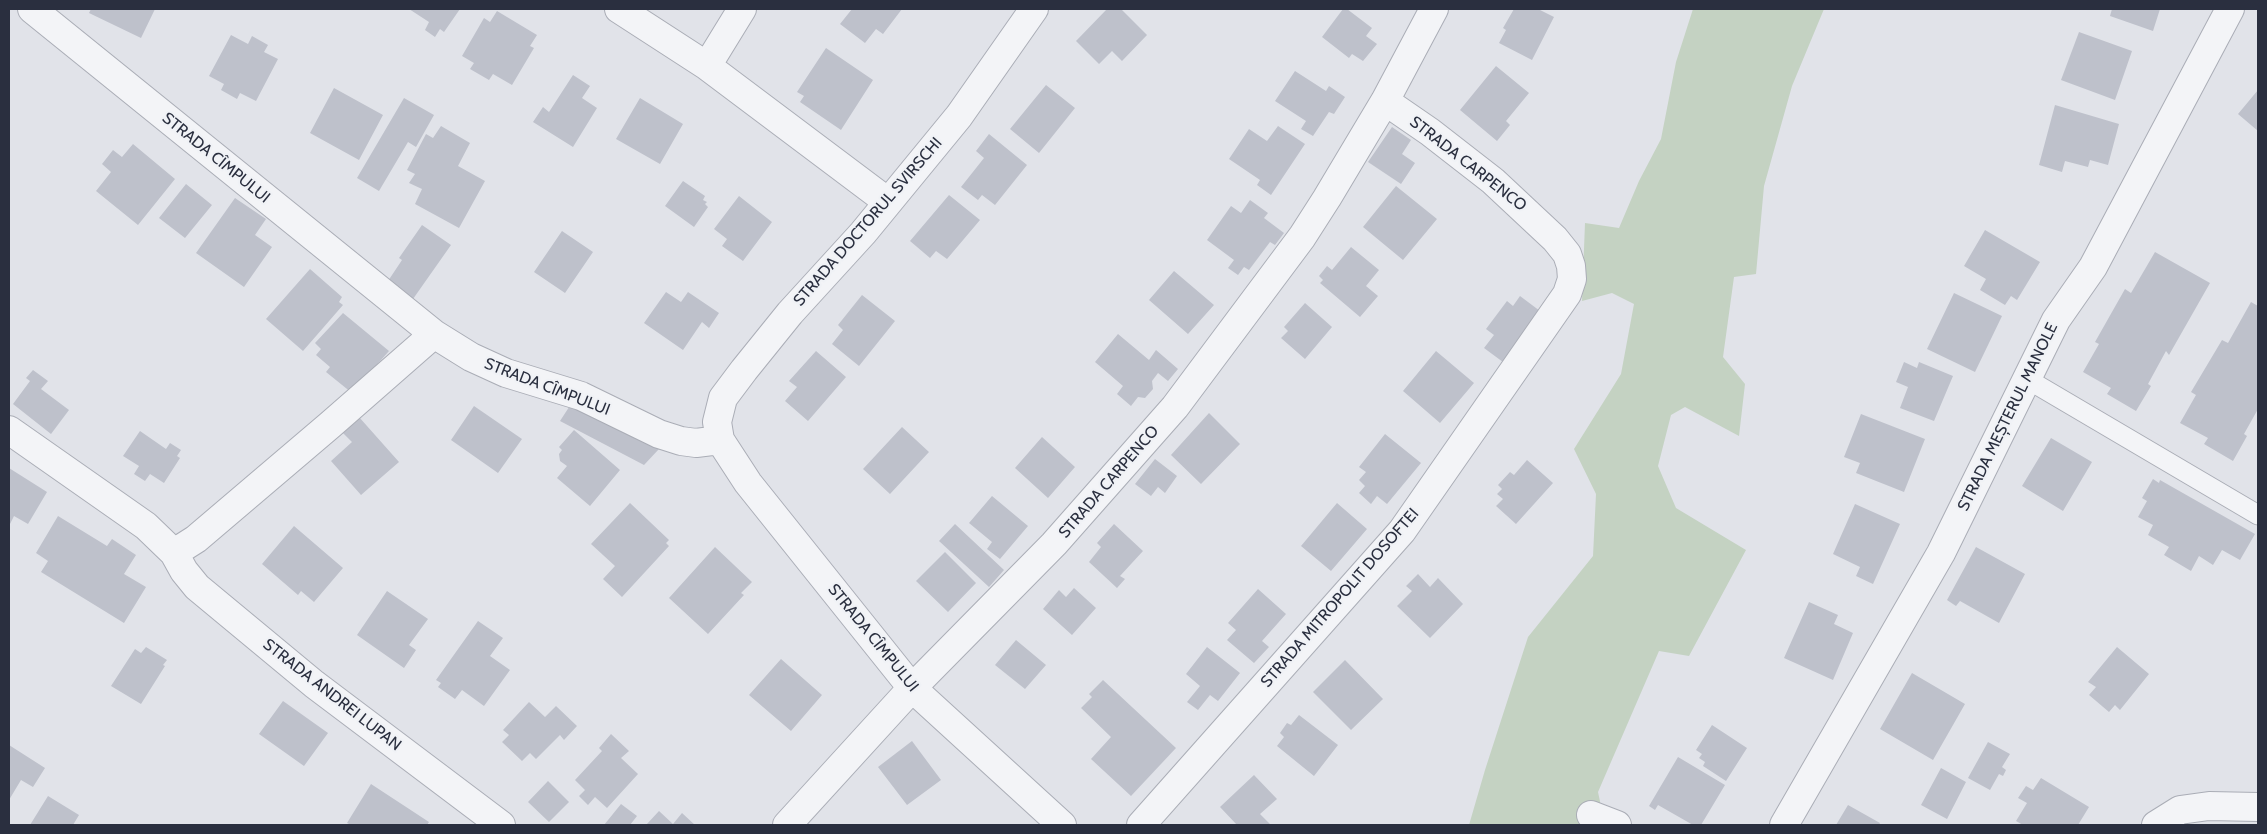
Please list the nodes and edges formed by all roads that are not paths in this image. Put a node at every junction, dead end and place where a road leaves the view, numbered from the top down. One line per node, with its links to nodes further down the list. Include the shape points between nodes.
1 (32, 9): 11 (street, STRADA CÎMPULUI)
2 (620, 9): 7 (street)
3 (742, 9): 7 (street)
4 (1034, 9): 9 (street, STRADA DOCTORUL SVIRSCHI, via 959,116)
5 (1434, 9): 8 (street, STRADA CARPENCO)
6 (2230, 9): 12 (street, STRADA MEȘTERUL MANOLE, via 2093,267 2056,320)
7 (707, 66): 9 (street)
8 (1385, 101): 10 (street, STRADA CARPENCO, via 1493,181); 17 (street, STRADA CARPENCO, via 1302,236 1175,407 1054,544)
9 (888, 202): 14 (street, STRADA DOCTORUL SVIRSCHI, via 790,313 723,398 717,422)
10 (1567, 254): 23 (street, STRADA MITROPOLIT DOSOFTEI, via 1572,279 1567,294 1402,531)
11 (434, 334): 14 (street, STRADA CÎMPULUI, via 471,357 506,373 581,396 659,434 696,443); 16 (street, via 196,539)
12 (2027, 380): 15 (lane); 25 (street, STRADA MEȘTERUL MANOLE, via 1941,552)
13 (9, 430): 16 (street, STRADA ANDREI LUPAN, via 146,526)
14 (720, 440): 17 (street, STRADA CÎMPULUI, via 748,483)
15 (2258, 516)
16 (174, 553): 20 (street, STRADA ANDREI LUPAN, via 197,587 314,684)
17 (912, 688): 21 (street, STRADA CARPENCO); 22 (street, STRADA CÎMPULUI)
18 (2258, 807): 26 (street, via 2209,806 2180,810)
19 (1591, 815): 24 (street)
20 (501, 825)
21 (786, 825)
22 (1062, 825)
23 (1141, 825)
24 (1616, 825)
25 (1784, 825)
26 (2156, 825)

